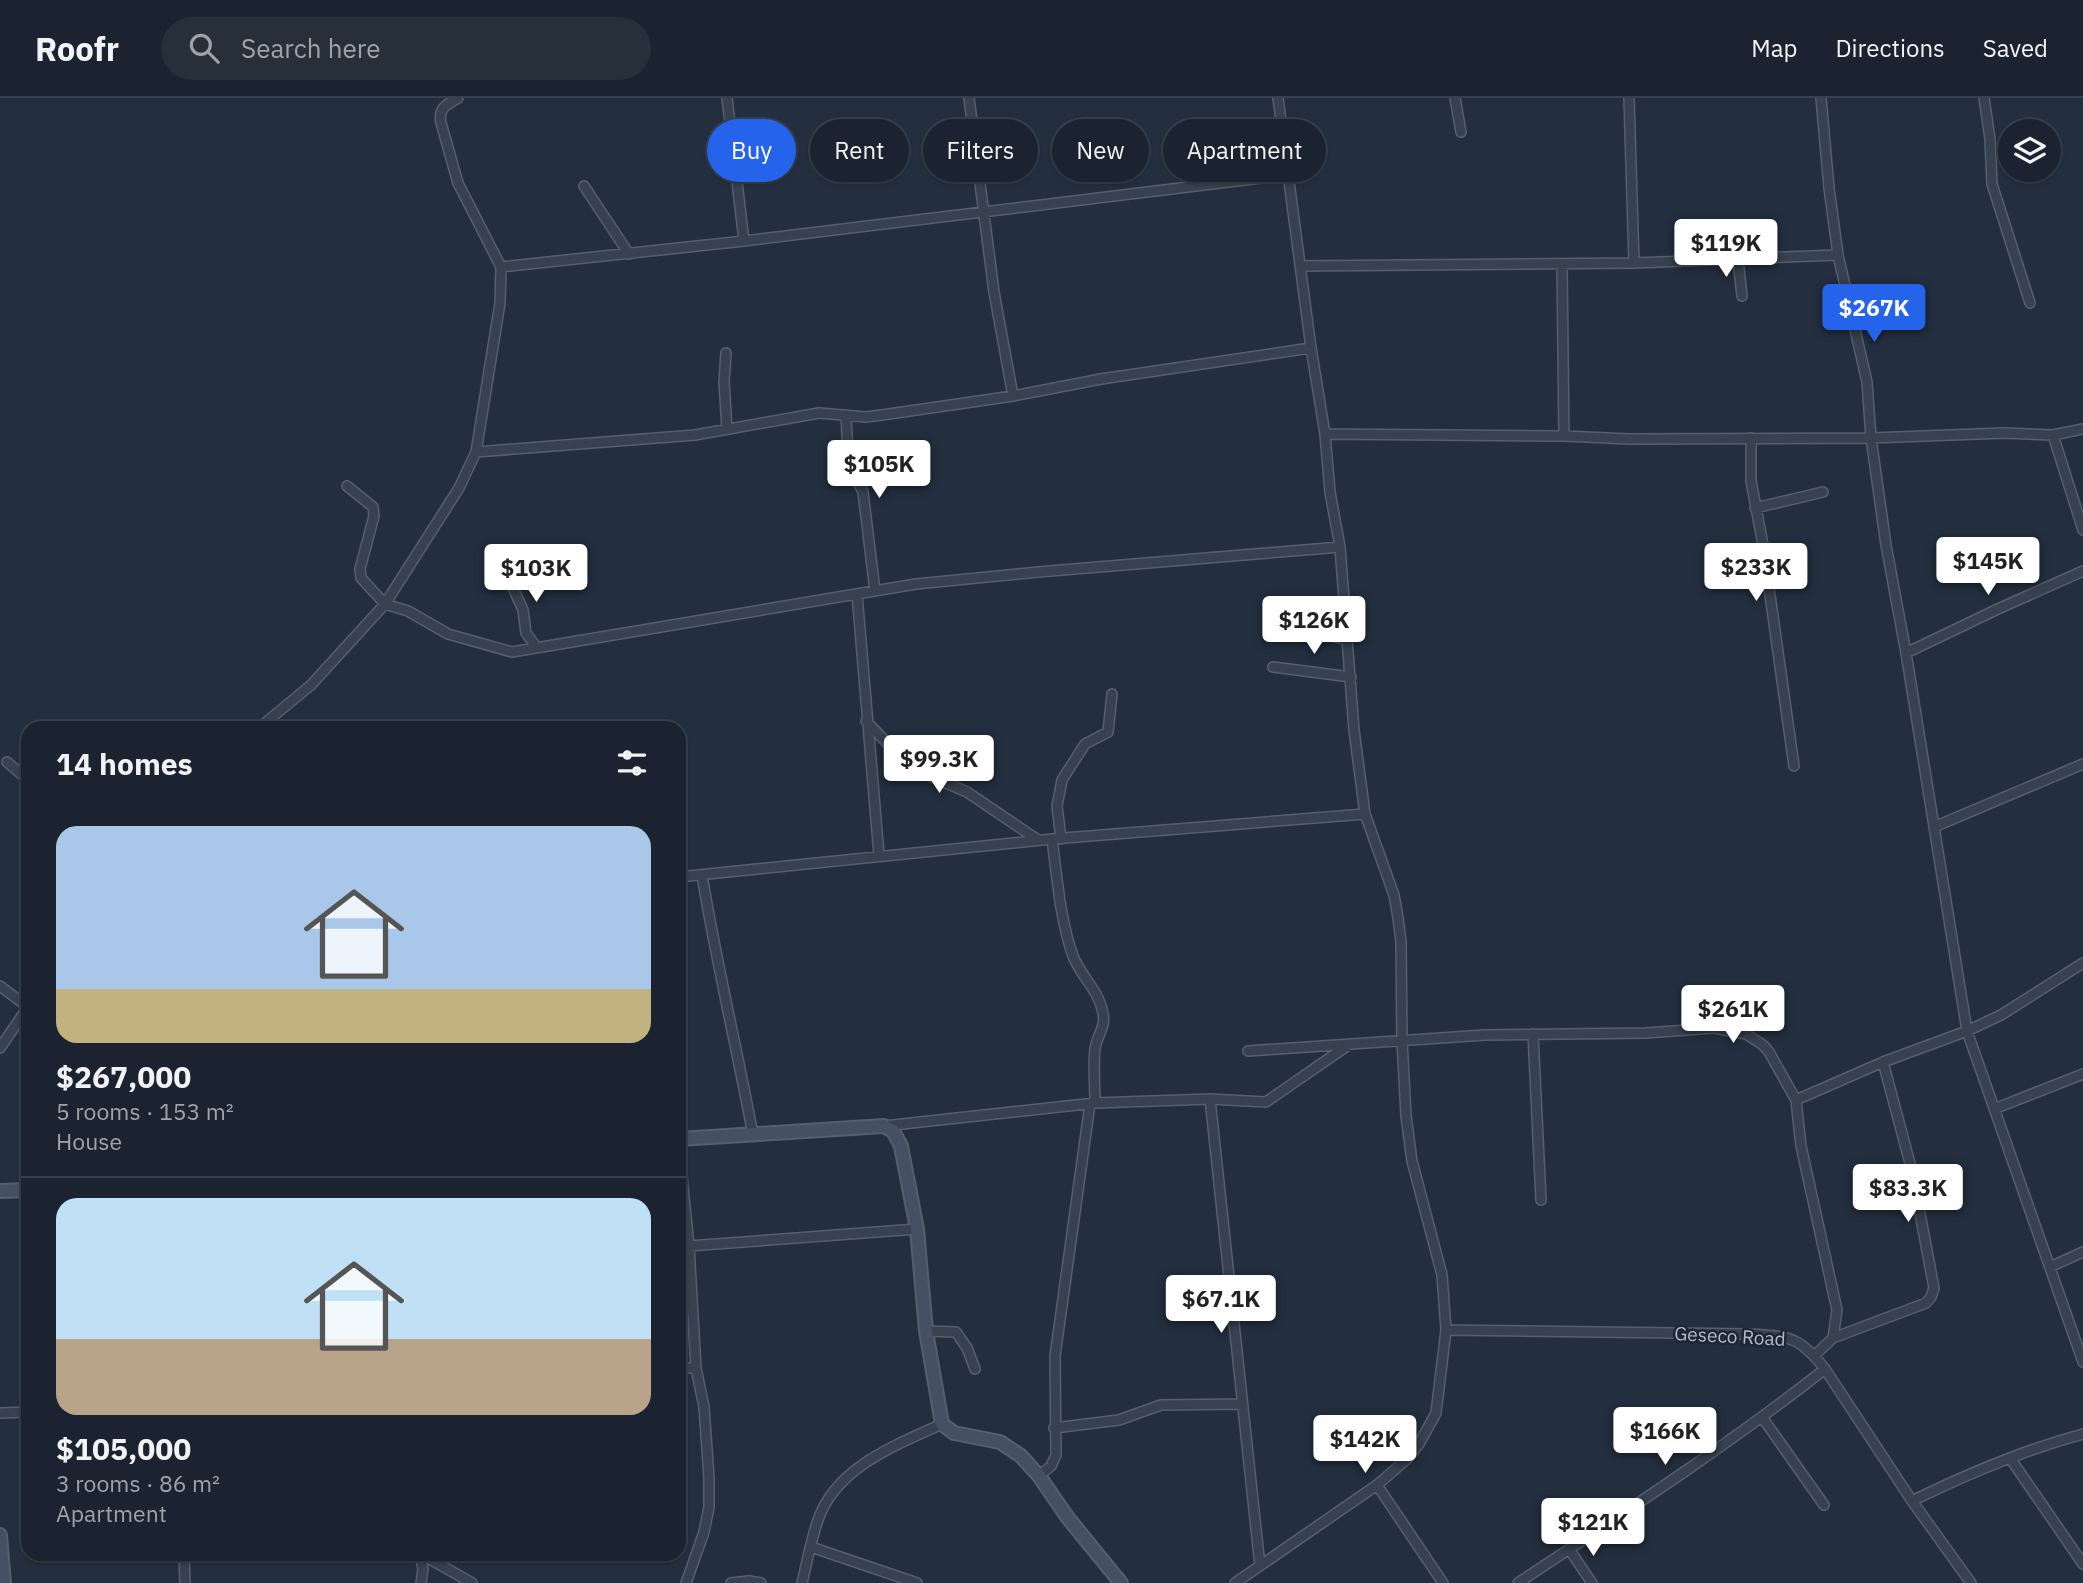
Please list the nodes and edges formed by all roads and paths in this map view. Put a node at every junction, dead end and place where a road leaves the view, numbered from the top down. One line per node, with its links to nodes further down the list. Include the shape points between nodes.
1 (458, 98): 9 (street)
2 (727, 98): 16 (street)
3 (969, 98): 15 (street)
4 (1278, 98): 10 (street)
5 (1455, 98): 11 (street)
6 (1629, 98): 20 (street)
7 (1821, 98): 18 (street)
8 (1984, 98): 25 (street, via 1992,184)
9 (444, 102): 23 (street, via 439,115 451,166)
10 (1280, 119)
11 (1461, 132)
12 (1231, 182): 15 (street)
13 (1288, 182): 22 (street)
14 (584, 186): 17 (street)
15 (982, 213): 16 (street); 28 (street)
16 (744, 241): 17 (street)
17 (629, 254): 23 (street)
18 (1838, 255): 19 (street); 36 (street, via 1867,382)
19 (1738, 260): 20 (street); 24 (street)
20 (1634, 263): 21 (street)
21 (1562, 264): 22 (street); 34 (street)
22 (1301, 266): 26 (street)
23 (501, 267): 37 (street, via 500,303)
24 (1742, 296)
25 (2031, 303)
26 (1311, 348): 28 (street); 32 (street)
27 (726, 352): 30 (street)
28 (1013, 396): 29 (street, via 882,415)
29 (846, 415): 30 (street, via 819,413); 45 (street, via 848,454 863,492)
30 (727, 429): 37 (street)
31 (2083, 429): 33 (street)
32 (1325, 434): 34 (street); 42 (street)
33 (2053, 435): 36 (street); 41 (street)
34 (1564, 436): 35 (street)
35 (1751, 438): 36 (street); 40 (street)
36 (1871, 438): 51 (street)
37 (476, 452): 47 (street)
38 (347, 486): 47 (street, via 373,507 361,578)
39 (1823, 492): 40 (street)
40 (1755, 508): 59 (street)
41 (2083, 530)
42 (1340, 547): 45 (street, via 989,576); 49 (street)
43 (2083, 571): 51 (street)
44 (508, 577): 50 (street, via 523,610 526,633)
45 (875, 591): 46 (street)
46 (857, 594): 50 (street); 56 (street)
47 (385, 604): 50 (street, via 457,637 512,652); 55 (street, via 311,685)
48 (1286, 624): 49 (street)
49 (1347, 640): 53 (street)
50 (537, 648)
51 (1906, 653): 62 (street)
52 (1273, 667): 53 (street)
53 (1351, 677): 61 (street)
54 (1112, 694): 63 (street, via 1108,732 1085,744 1060,786)
55 (267, 721)
56 (866, 721): 64 (street, via 908,766 967,792); 65 (street)
57 (7, 762): 60 (street)
58 (2083, 764): 62 (street)
59 (1794, 766)
60 (21, 774)
61 (1365, 814): 63 (street); 74 (street, via 1398,918)
62 (1934, 827): 72 (street)
63 (1056, 839): 64 (street); 82 (street, via 1068,942 1076,963 1095,989 1104,1016 1096,1044)
64 (1038, 840): 65 (street)
65 (879, 855): 66 (street)
66 (702, 875): 67 (street); 85 (street)
67 (686, 876)
68 (2083, 963): 72 (street)
69 (0, 986): 70 (street)
70 (21, 1002)
71 (21, 1017): 76 (street)
72 (1967, 1031): 78 (street); 83 (street)
73 (1534, 1034): 74 (street); 81 (street, via 1735,1030 1763,1045); 89 (street)
74 (1402, 1040): 75 (street); 95 (street, via 1412,1161 1443,1275)
75 (1348, 1045): 77 (street); 80 (street, via 1266,1101)
76 (0, 1048)
77 (1248, 1051)
78 (1883, 1062): 81 (street); 97 (street, via 1912,1171 1934,1288 1926,1303)
79 (2083, 1074): 83 (street)
80 (1210, 1100): 82 (street); 104 (street)
81 (1796, 1100): 97 (street, via 1801,1146 1837,1310)
82 (1093, 1103): 84 (street); 109 (street, via 1055,1356)
83 (1994, 1109): 94 (street)
84 (884, 1126): 85 (street); 91 (street, via 893,1130 901,1146)
85 (753, 1135): 86 (street)
86 (686, 1139)
87 (21, 1190): 88 (street)
88 (0, 1191)
89 (1541, 1200)
90 (686, 1216): 92 (street)
91 (918, 1229): 92 (street); 96 (street)
92 (689, 1246): 101 (street)
93 (2083, 1252): 94 (street)
94 (2050, 1267): 99 (street)
95 (1447, 1330): 98 (street, Geseco Road, via 1749,1334 1796,1340); 113 (street, via 1436,1413 1407,1459)
96 (926, 1331): 102 (street, via 956,1332); 108 (street)
97 (1833, 1338): 98 (street)
98 (1814, 1356): 103 (street, Geseco Road)
99 (2083, 1362)
100 (686, 1368): 101 (street)
101 (696, 1368): 128 (street, via 708,1446 709,1507)
102 (975, 1369)
103 (1825, 1369): 107 (street); 114 (street, Geseco Road)
104 (1241, 1404): 109 (street, via 1161,1405 1119,1420); 123 (street)
105 (21, 1412): 106 (street)
106 (0, 1413)
107 (1762, 1417): 115 (street); 118 (street)
108 (942, 1424): 112 (street, via 954,1433 1000,1442); 117 (street, via 899,1443 846,1479 824,1506)
109 (1054, 1428): 112 (street, via 1054,1461)
110 (2083, 1434): 111 (street)
111 (2010, 1458): 114 (street); 122 (street)
112 (1039, 1476): 133 (street)
113 (1377, 1485): 123 (street); 135 (street)
114 (1912, 1501): 138 (street, Geseco Road)
115 (1824, 1505)
116 (0, 1535): 124 (street)
117 (811, 1547): 131 (street); 132 (street)
118 (1569, 1549): 136 (street); 137 (street)
119 (184, 1561): 125 (street)
120 (420, 1561): 126 (street)
121 (433, 1561): 127 (street)
122 (2083, 1564)
123 (1260, 1566): 134 (street)
124 (4, 1583)
125 (185, 1583)
126 (421, 1583)
127 (472, 1583)
128 (686, 1583)
129 (731, 1583): 130 (street)
130 (761, 1583)
131 (802, 1583)
132 (917, 1583)
133 (1121, 1583)
134 (1235, 1583)
135 (1443, 1583)
136 (1518, 1583)
137 (1592, 1583)
138 (1971, 1583)

